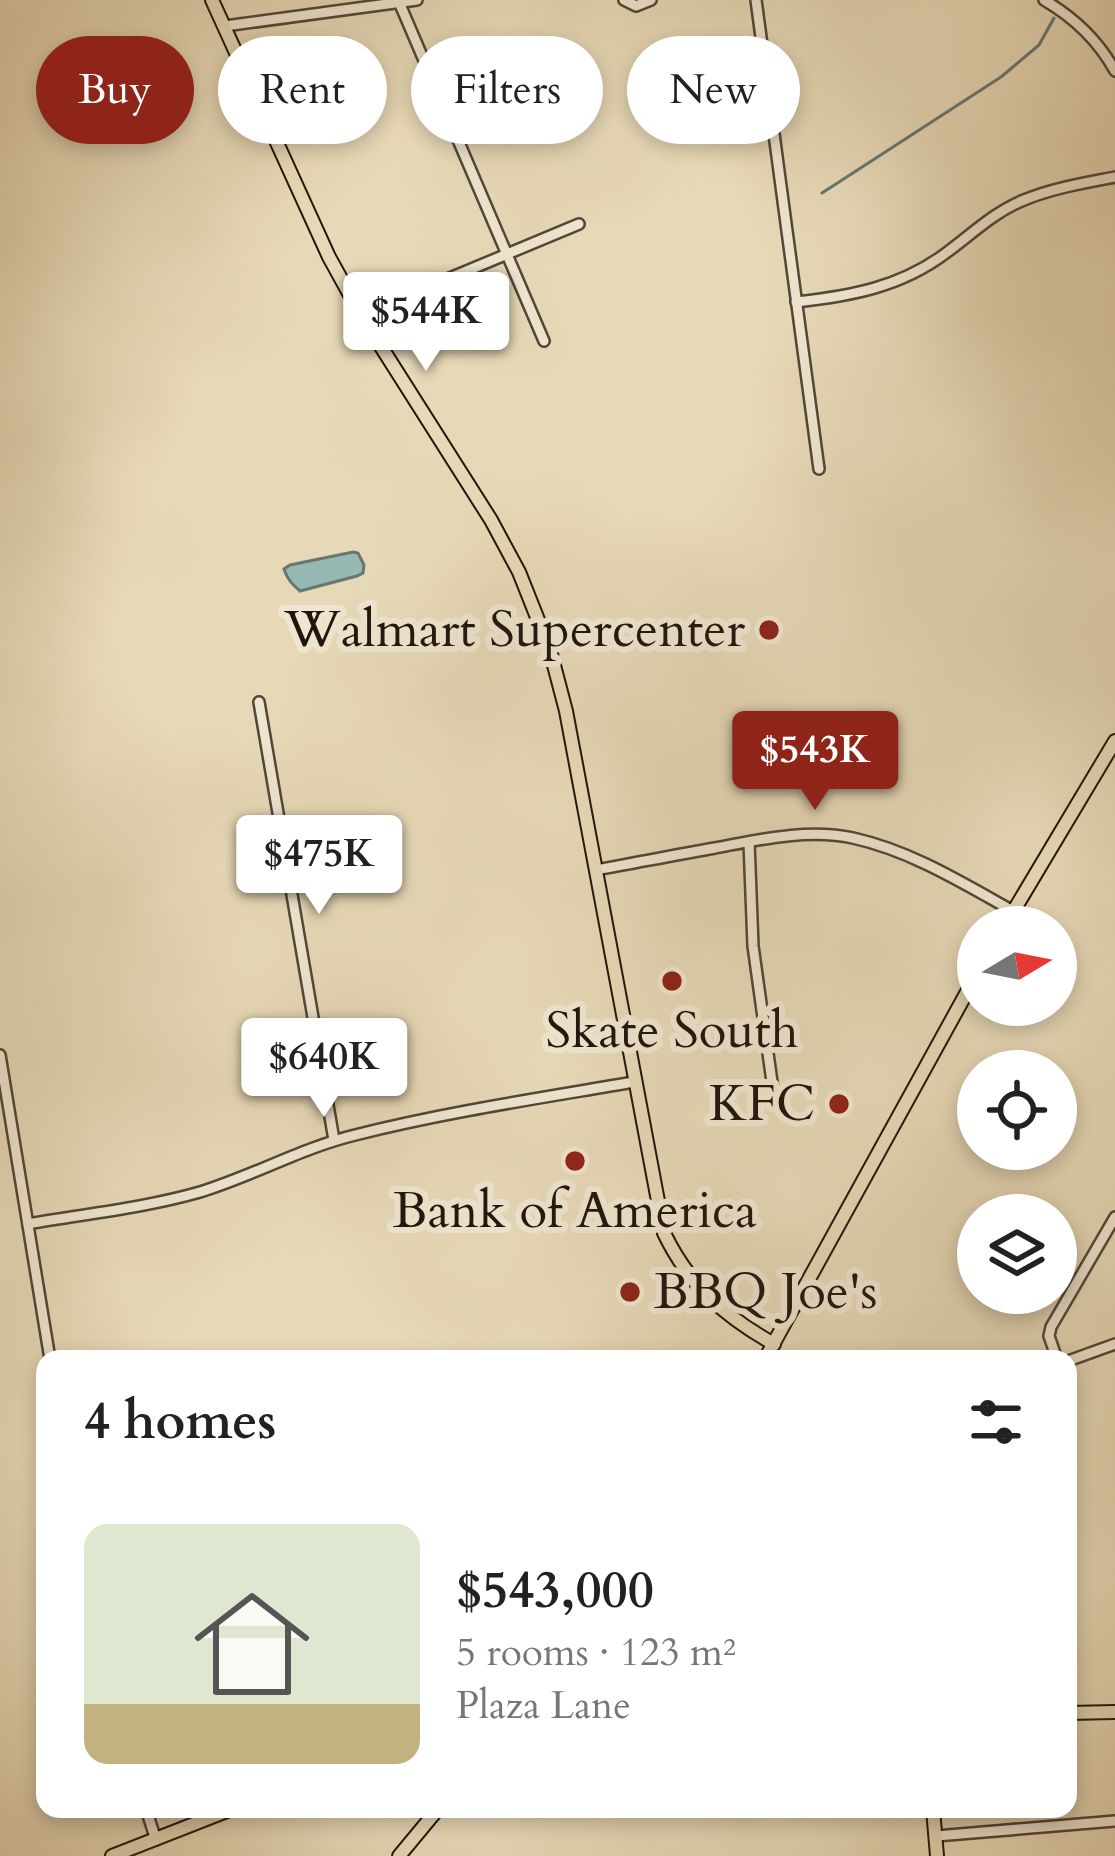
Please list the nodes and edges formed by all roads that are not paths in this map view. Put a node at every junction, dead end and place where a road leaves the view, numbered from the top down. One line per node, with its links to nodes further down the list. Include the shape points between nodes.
1 (212, 0): 8 (main road)
2 (417, 0): 7 (street)
3 (624, 0): 4 (street)
4 (651, 0)
5 (757, 0): 13 (street)
6 (1044, 0): 9 (street, via 1078,23)
7 (399, 2): 8 (street); 12 (street)
8 (225, 26): 14 (main road)
9 (1115, 71)
10 (1115, 177): 13 (street, via 1023,200 895,281)
11 (579, 224): 12 (street)
12 (506, 254): 14 (street); 15 (street)
13 (796, 302): 16 (street)
14 (361, 316): 20 (main road, via 519,572 556,670)
15 (544, 341)
16 (819, 469)
17 (259, 702): 27 (street)
18 (1115, 741): 22 (main road)
19 (748, 842): 20 (street); 21 (street, via 847,837 891,848); 26 (street)
20 (596, 870): 25 (main road)
21 (1004, 906)
22 (1016, 906)
23 (957, 1010): 30 (main road)
24 (0, 1054): 29 (street)
25 (634, 1082): 27 (street); 30 (main road, via 659,1217 675,1257 706,1296)
26 (773, 1090)
27 (334, 1140): 29 (street, via 202,1191)
28 (1115, 1216): 35 (street, via 1051,1327)
29 (28, 1223): 32 (street)
30 (773, 1344): 33 (main road); 34 (main road)
31 (1115, 1344): 36 (street)
32 (49, 1350)
33 (770, 1350)
34 (775, 1350)
35 (1053, 1350)
36 (1077, 1358)
37 (1115, 1712): 38 (main road)
38 (1077, 1713)
39 (149, 1818): 45 (street)
40 (210, 1818): 45 (main road)
41 (431, 1818): 47 (main road)
42 (934, 1818): 44 (main road)
43 (1115, 1821): 44 (street)
44 (936, 1836): 48 (main road)
45 (155, 1840): 46 (main road)
46 (112, 1856)
47 (399, 1856)
48 (937, 1856)

